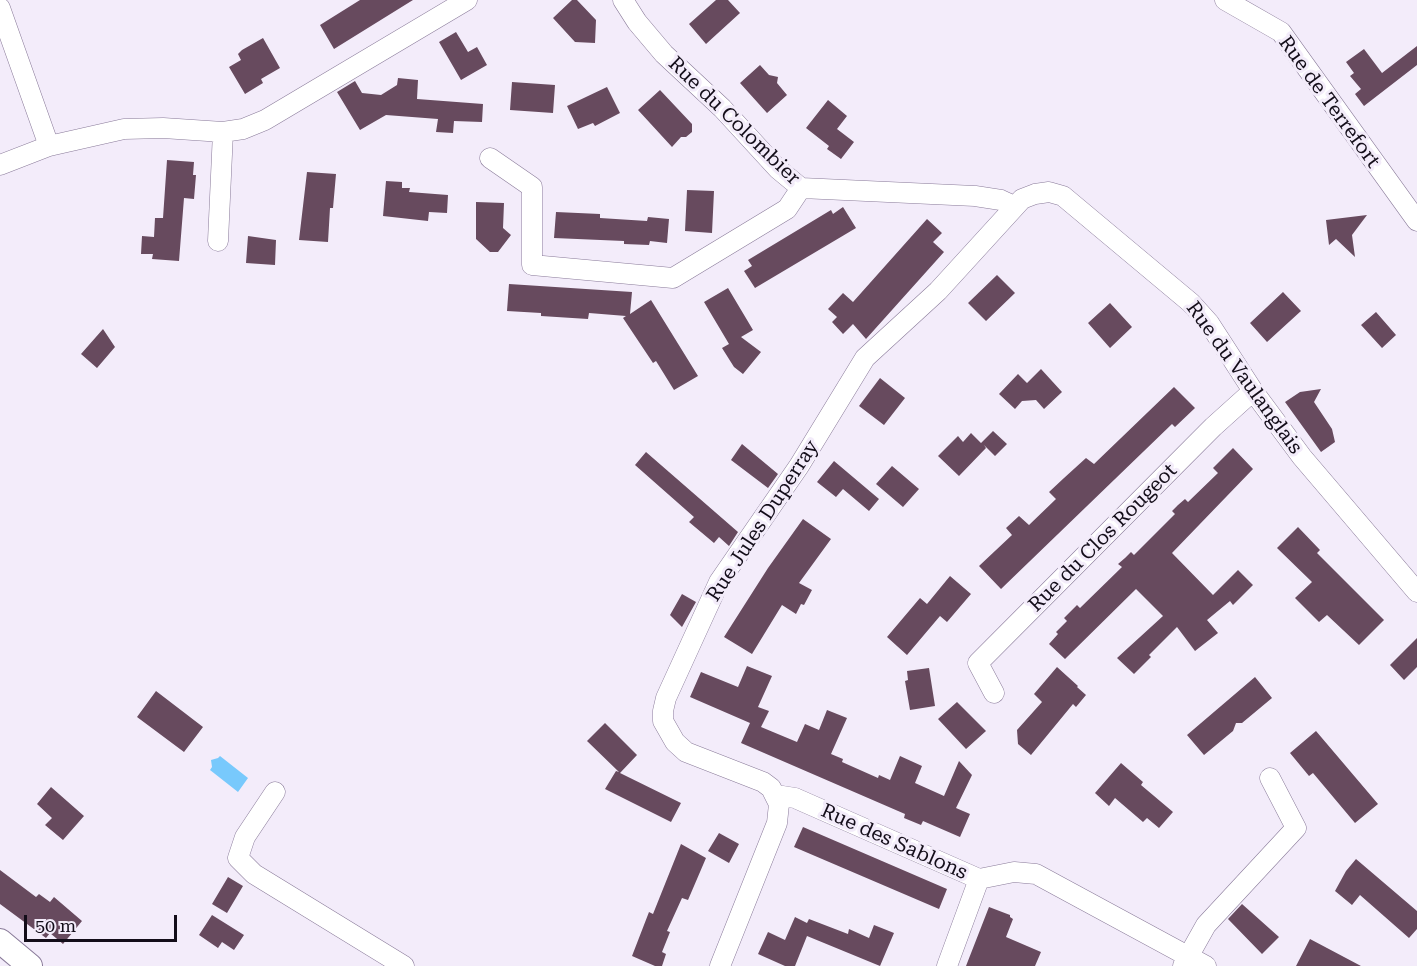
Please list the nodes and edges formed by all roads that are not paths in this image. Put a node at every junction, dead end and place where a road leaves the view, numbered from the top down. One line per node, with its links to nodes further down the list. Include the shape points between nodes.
1 (467, 0): 5 (street, via 265,120)
2 (623, 0): 9 (street, Rue du Colombier, via 664,54)
3 (1225, 0): 11 (street, Rue de Terrefort, via 1281,32)
4 (0, 8): 6 (street)
5 (224, 132): 6 (street, via 124,129); 12 (street)
6 (49, 146): 8 (street)
7 (490, 158): 9 (street, via 532,187 532,265 673,278 787,209)
8 (0, 165)
9 (801, 188): 10 (street, Rue du Colombier, via 975,196 1001,200)
10 (1014, 207): 13 (street, Rue du Vaulanglais, via 1035,194 1063,196 1191,303 1209,323); 18 (street, Rue Jules Duperray, via 938,291 865,358 799,466 718,582 666,698 663,721 686,752 763,782)
11 (1417, 221)
12 (218, 241)
13 (1253, 391): 14 (street, Rue du Vaulanglais, via 1302,457); 15 (street, Rue du Clos Rougeot, via 978,663)
14 (1417, 592)
15 (994, 693)
16 (1269, 778): 21 (street, via 1296,828 1206,925)
17 (275, 792): 23 (street, via 245,837 238,858 254,874)
18 (776, 795): 19 (street, Rue des Sablons, via 795,798); 24 (street, via 777,823)
19 (979, 879): 21 (street, Rue des Sablons, via 1014,872 1036,874); 25 (street)
20 (0, 941): 22 (street)
21 (1185, 961): 26 (street, Rue des Sablons)
22 (30, 966)
23 (404, 966)
24 (720, 966)
25 (947, 966)
26 (1206, 966)

